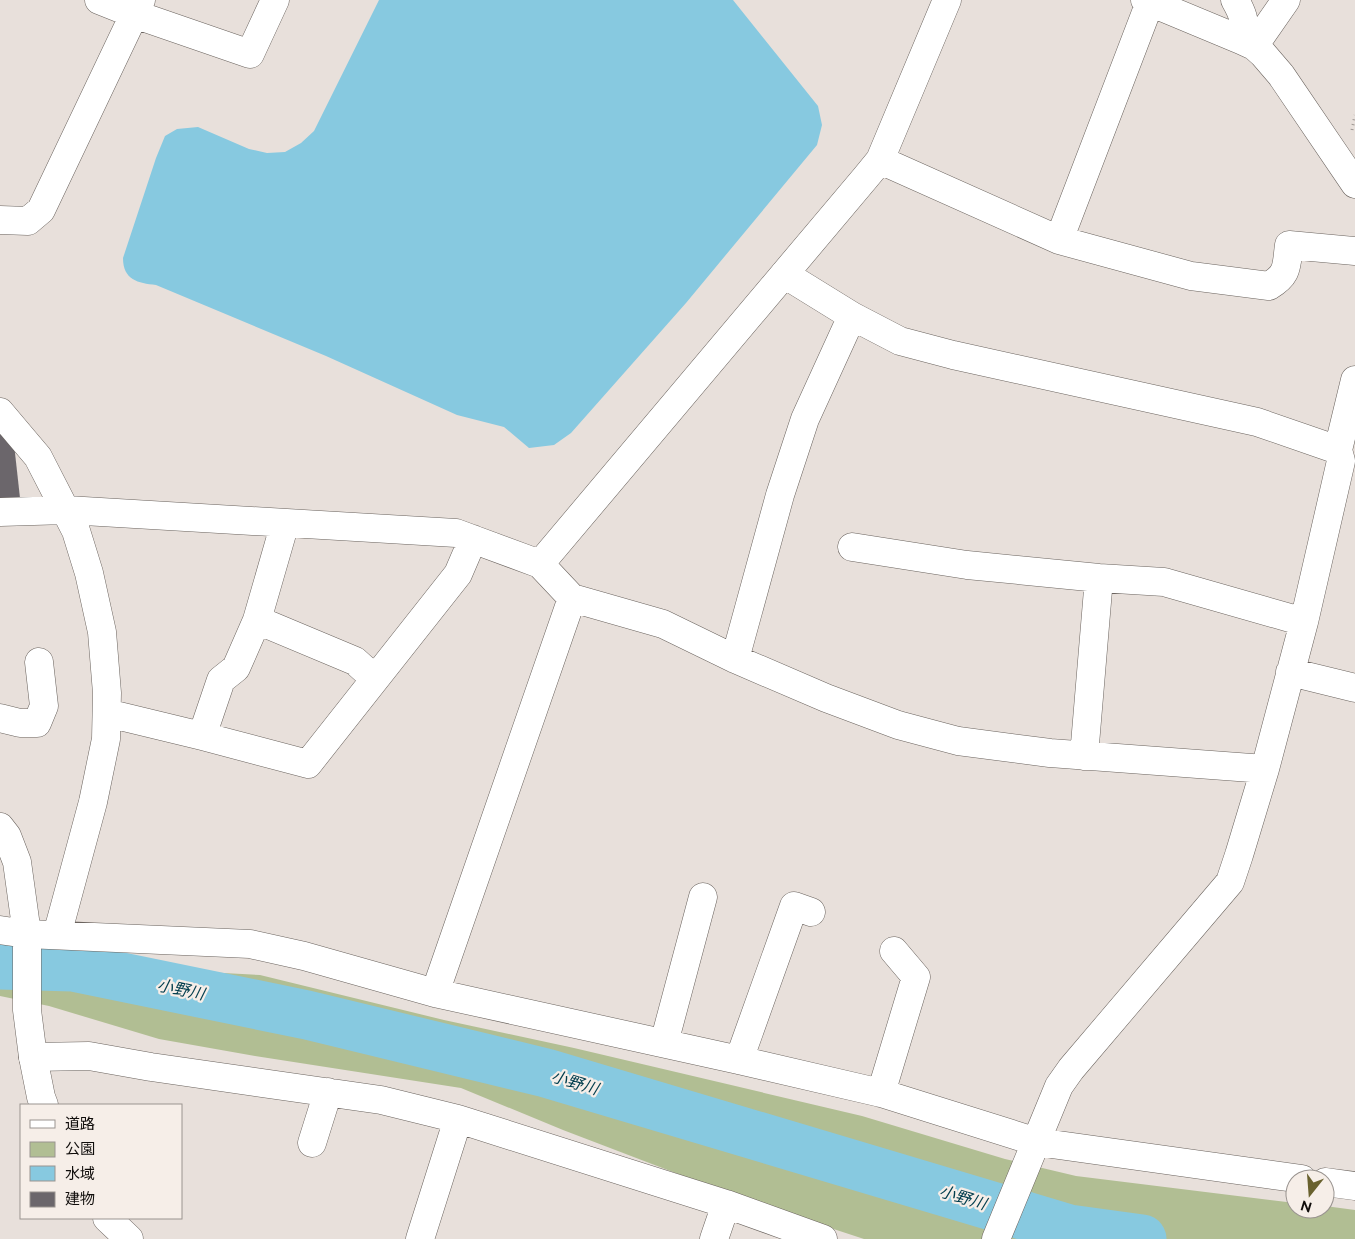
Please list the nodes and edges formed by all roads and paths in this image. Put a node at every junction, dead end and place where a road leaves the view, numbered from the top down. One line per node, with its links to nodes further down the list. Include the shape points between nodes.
1 (99, 0): 7 (street)
2 (276, 0): 7 (street, via 250,54)
3 (947, 0): 9 (street)
4 (1235, 0): 8 (street, via 1243,13)
5 (1286, 0): 8 (street)
6 (1148, 1): 8 (street); 12 (street)
7 (138, 7): 11 (street, via 41,210 28,221)
8 (1248, 43): 10 (street, via 1263,54 1281,75)
9 (880, 160): 12 (street); 14 (street)
10 (1355, 184)
11 (0, 220)
12 (1059, 240): 13 (street, via 1191,276 1269,286 1286,270 1289,245)
13 (1355, 251)
14 (784, 274): 15 (street); 24 (street)
15 (852, 316): 18 (street, via 900,341 953,356 1257,422); 29 (street, via 805,419 780,495)
16 (1355, 380): 18 (street)
17 (0, 412): 19 (street, via 38,457)
18 (1345, 459): 28 (street)
19 (66, 510): 20 (street); 21 (street); 34 (street, via 84,556 102,632)
20 (0, 512)
21 (285, 523): 22 (street, via 456,533); 27 (street)
22 (473, 539): 24 (street); 32 (street, via 458,574)
23 (852, 547): 25 (street, via 967,565)
24 (540, 564): 26 (street)
25 (1099, 578): 28 (street, via 1164,582); 37 (street)
26 (572, 598): 29 (street, via 663,624); 46 (street)
27 (257, 620): 32 (street, via 355,660); 36 (street, via 236,668 221,680)
28 (1304, 622): 31 (street)
29 (736, 659): 37 (street, via 898,725 958,742)
30 (39, 662): 35 (street, via 44,706 38,723)
31 (1290, 672): 33 (street); 38 (street)
32 (375, 679): 36 (street, via 308,764)
33 (1355, 688)
34 (107, 713): 36 (street); 43 (street, via 106,739 93,802)
35 (0, 718)
36 (202, 736)
37 (1084, 756): 38 (street)
38 (1265, 769): 55 (street, via 1230,882 1071,1069 1059,1086)
39 (0, 827): 44 (street, via 17,862)
40 (704, 897): 47 (street)
41 (811, 912): 49 (street, via 794,906)
42 (0, 930): 44 (street)
43 (57, 935): 44 (street); 46 (street, via 250,944)
44 (27, 939): 48 (street, via 27,1010)
45 (894, 951): 51 (street, via 916,977)
46 (435, 993): 47 (street)
47 (664, 1043): 49 (street)
48 (33, 1057): 50 (street, via 90,1056); 52 (street)
49 (740, 1060): 51 (street)
50 (328, 1092): 53 (street, via 381,1100); 54 (street)
51 (881, 1093): 55 (street)
52 (44, 1104)
53 (458, 1119): 59 (street); 62 (street)
54 (312, 1143)
55 (1035, 1147): 56 (street); 65 (street)
56 (1285, 1177)
57 (1335, 1183): 58 (street)
58 (1355, 1186)
59 (726, 1204): 63 (street); 64 (street)
60 (108, 1219): 61 (street)
61 (129, 1239)
62 (420, 1239)
63 (714, 1239)
64 (823, 1239)
65 (996, 1239)

